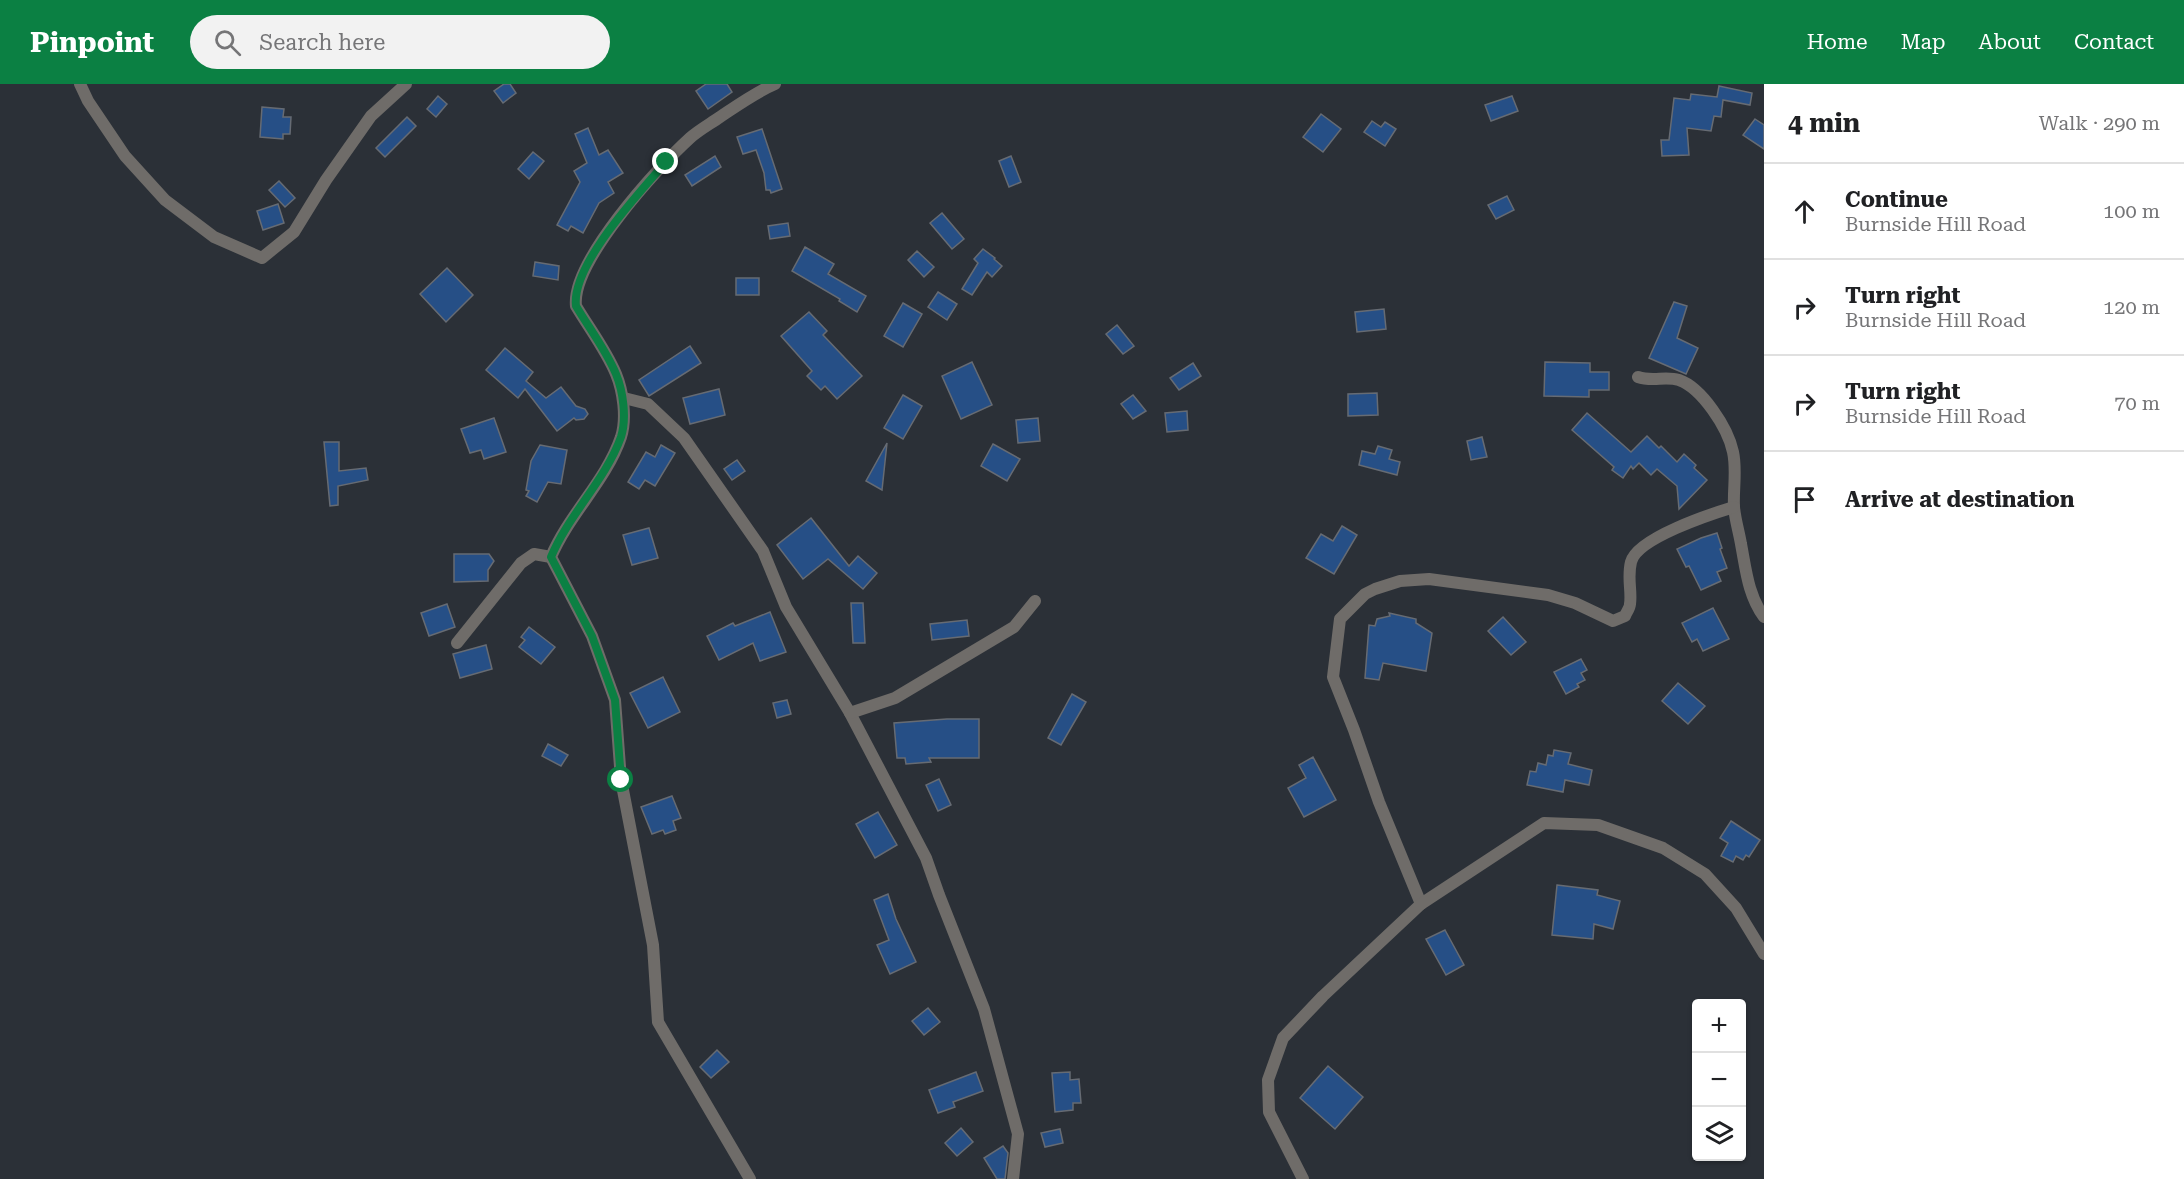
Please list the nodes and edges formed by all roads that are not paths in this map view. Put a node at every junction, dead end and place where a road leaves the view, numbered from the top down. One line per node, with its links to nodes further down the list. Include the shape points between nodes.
1 (80, 84): 2 (street, via 125,156 165,200 214,237 262,258 294,232 371,116)
2 (406, 84)
3 (776, 84): 5 (street, via 691,137 621,213 591,257 574,297 576,306 615,372)
4 (1638, 377): 6 (street, via 1648,381 1679,380 1713,409 1734,453)
5 (624, 398): 7 (street, via 621,436 559,537); 11 (street, via 648,404 684,438 763,551 786,607)
6 (1734, 507): 9 (street, via 1749,586); 12 (street, via 1701,517 1647,544 1631,559 1630,604 1625,616 1613,621 1548,595 1429,579 1400,581 1375,589 1340,619 1333,678)
7 (551, 557): 10 (street, via 534,554 521,563); 14 (street, via 592,636 615,700 621,780 653,945 658,1022)
8 (1035, 601): 11 (street, via 1014,627 895,698)
9 (1764, 617)
10 (457, 643)
11 (850, 713): 15 (street, via 926,858 984,1009 1018,1134)
12 (1421, 904): 13 (street, via 1544,823 1599,825 1663,848 1704,874 1736,908); 16 (street, via 1283,1038 1269,1080 1269,1112)
13 (1764, 954)
14 (750, 1179)
15 (1013, 1179)
16 (1303, 1179)

